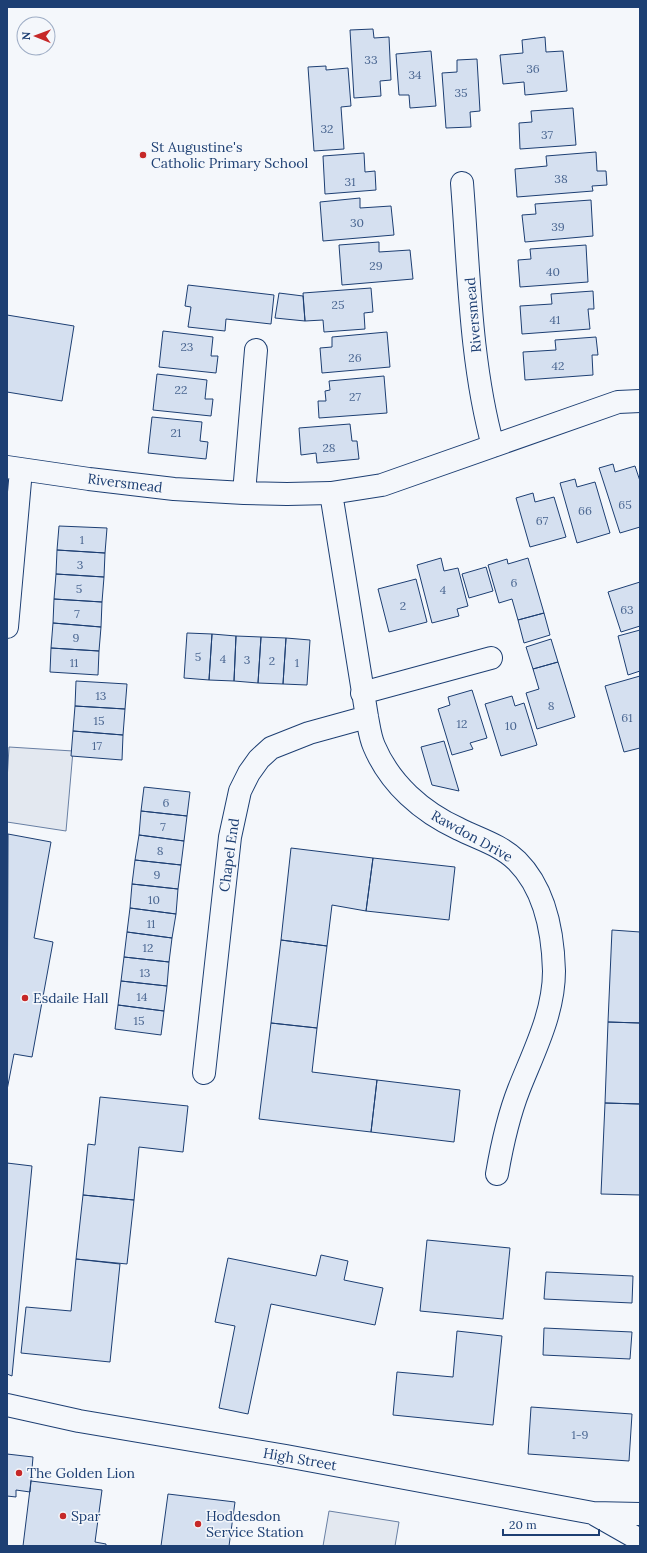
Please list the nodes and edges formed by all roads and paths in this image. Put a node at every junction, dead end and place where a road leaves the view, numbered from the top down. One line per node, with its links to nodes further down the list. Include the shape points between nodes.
1 (462, 183): 4 (street, Riversmead, via 476,354 483,404)
2 (256, 350): 6 (street)
3 (640, 401): 4 (street, Riversmead, via 618,402)
4 (493, 446): 7 (street, Riversmead, via 382,485)
5 (14, 469): 6 (street, Riversmead, via 174,489); 8 (street)
6 (244, 493): 7 (street, Riversmead)
7 (331, 493): 10 (street, Rawdon Drive)
8 (7, 627)
9 (491, 658): 10 (street)
10 (362, 693): 11 (street, Rawdon Drive)
11 (366, 717): 12 (street, Chapel End, via 287,740 271,748 259,759 240,791 230,837); 13 (street, Rawdon Drive, via 382,762 400,788 441,820 503,850 518,861 537,889 546,912 554,971 551,997 546,1020 512,1110)
12 (204, 1073)
13 (497, 1174)
14 (7, 1405): 15 (street, High Street, via 79,1421 286,1456)
15 (593, 1513): 16 (street, High Street); 17 (street, High Street)
16 (640, 1514)
17 (640, 1540)

